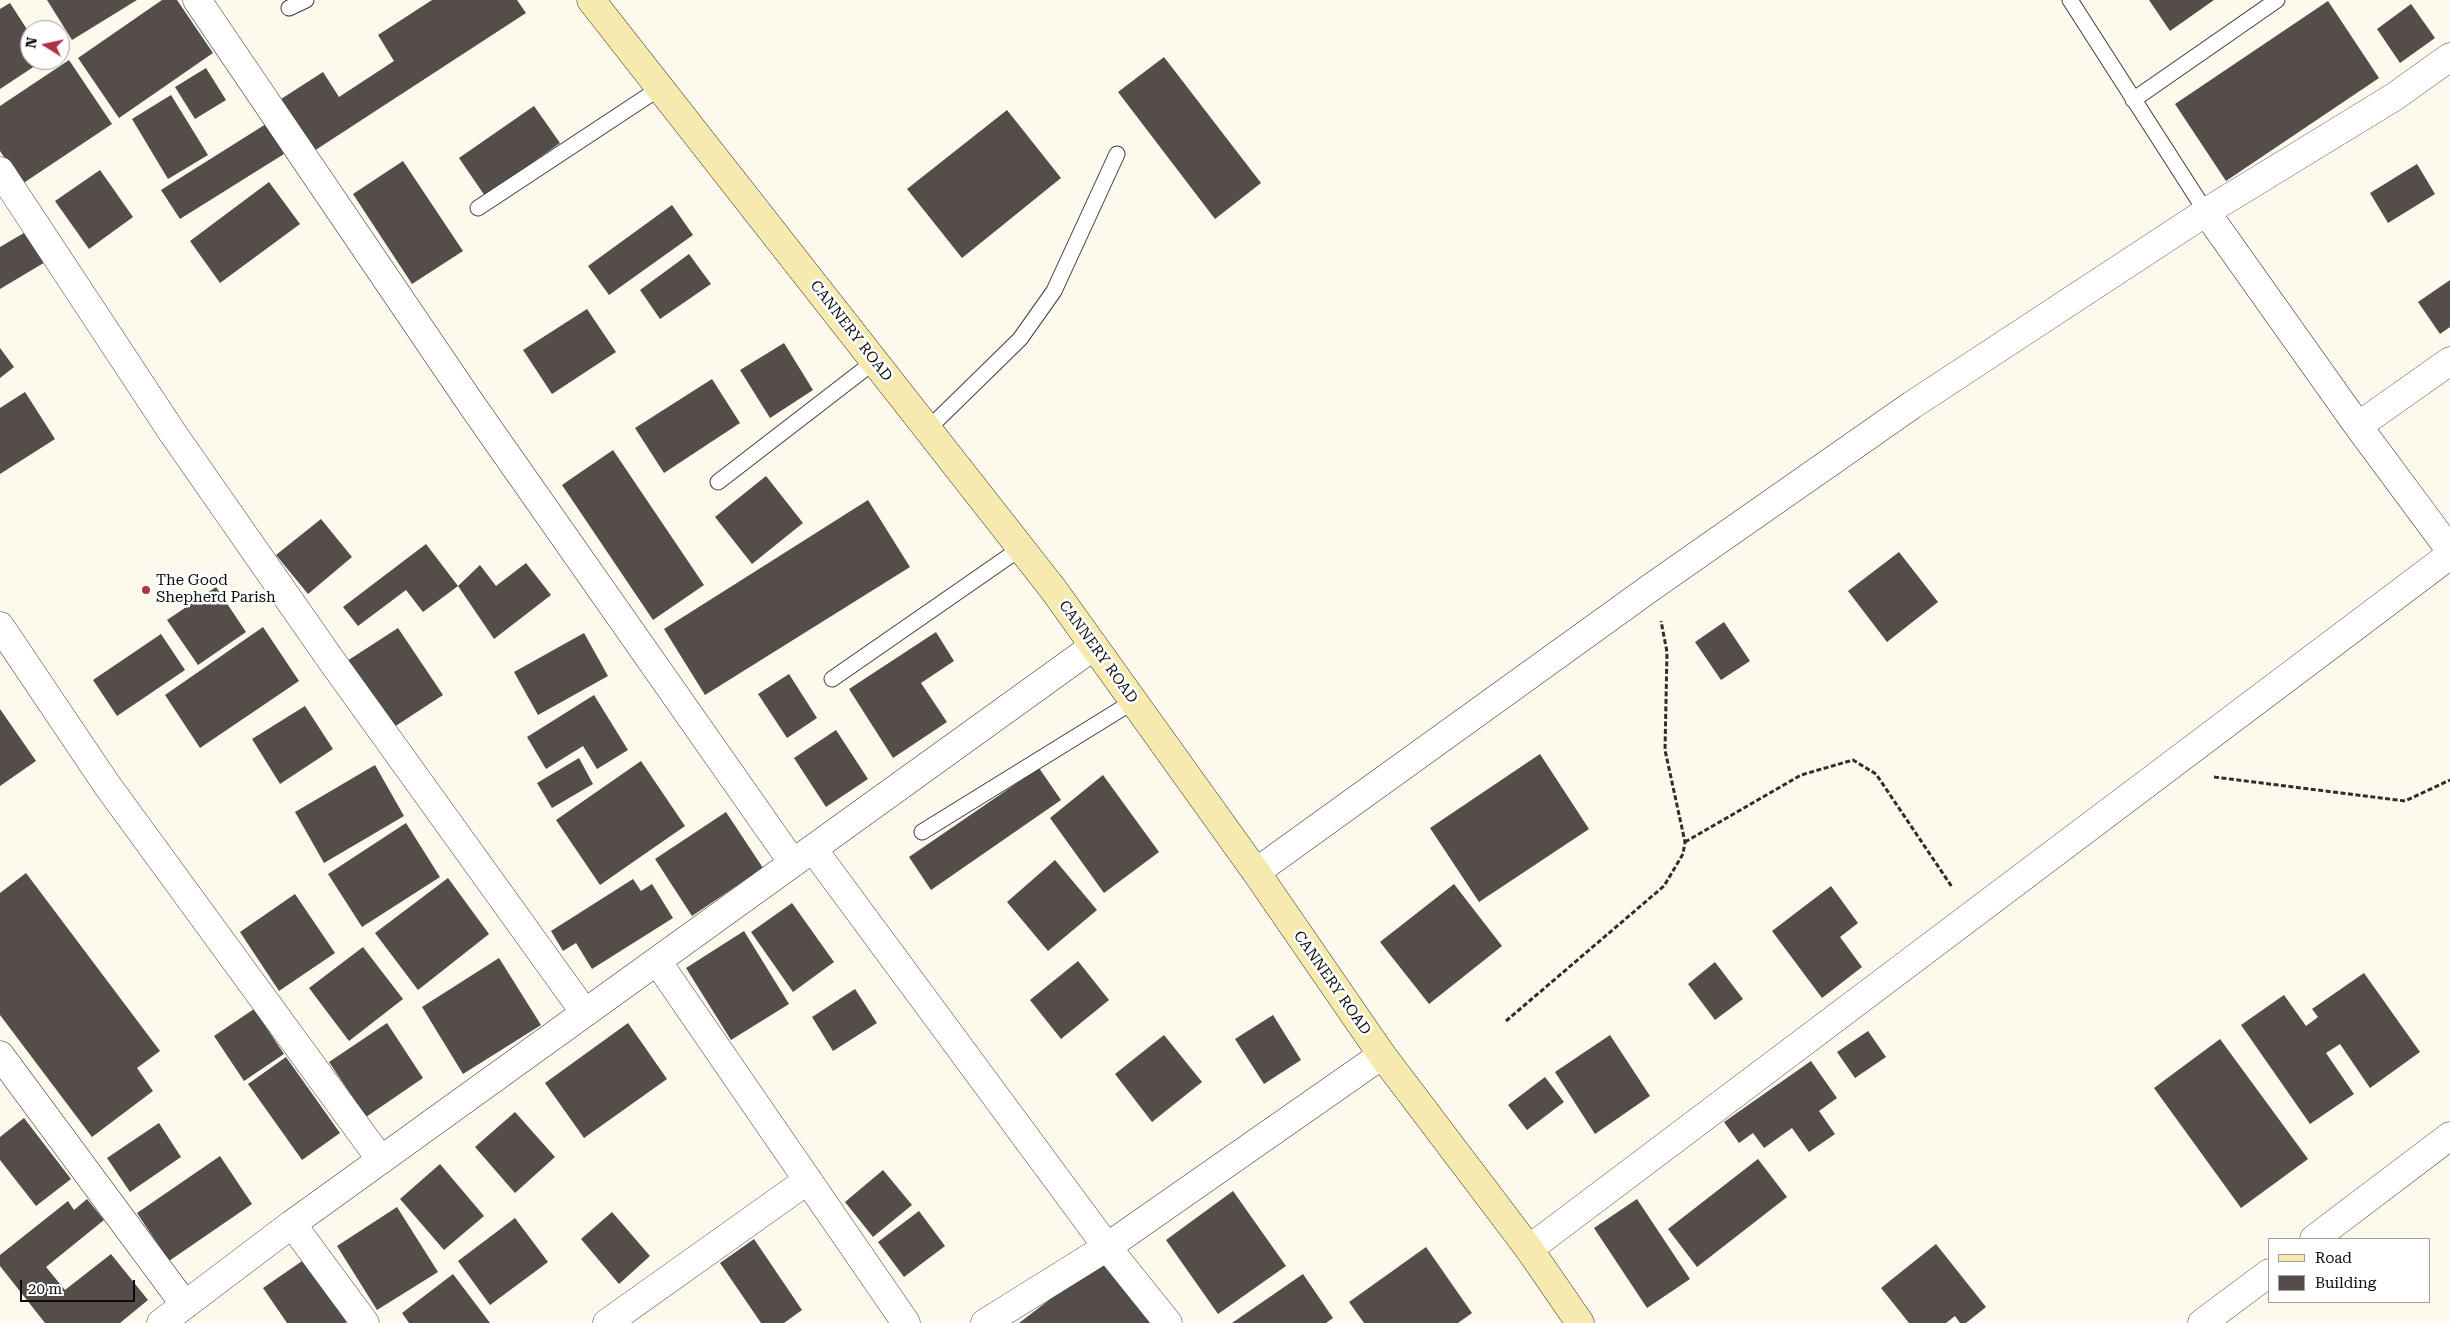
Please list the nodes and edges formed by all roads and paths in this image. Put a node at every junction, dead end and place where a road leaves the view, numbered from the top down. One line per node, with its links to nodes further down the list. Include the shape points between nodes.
1 (197, 0): 31 (street, via 474,408)
2 (306, 0): 6 (lane)
3 (591, 0): 8 (main road, CANNERY ROAD)
4 (2070, 0): 9 (lane)
5 (2276, 0): 9 (lane)
6 (289, 8)
7 (2450, 57): 13 (street, via 2394,97)
8 (660, 88): 12 (lane); 14 (main road, CANNERY ROAD)
9 (2133, 100): 13 (lane)
10 (1117, 154): 17 (lane, via 1054,292 1020,338)
11 (0, 171): 35 (street, via 172,432 331,660)
12 (478, 208)
13 (2206, 212): 16 (street); 22 (street, via 1912,405)
14 (875, 361): 17 (main road, CANNERY ROAD); 18 (lane)
15 (2450, 361): 16 (street)
16 (2358, 426): 20 (street)
17 (928, 429): 19 (main road, CANNERY ROAD)
18 (718, 482)
19 (1021, 548): 24 (main road, CANNERY ROAD); 25 (lane)
20 (2450, 550)
21 (2450, 555): 27 (street)
22 (1653, 586): 30 (path, via 1667,652 1665,750); 32 (street)
23 (0, 626): 40 (street, via 107,785)
24 (1094, 646): 26 (main road, CANNERY ROAD); 31 (street)
25 (832, 679)
26 (1134, 701): 29 (lane); 32 (main road, CANNERY ROAD)
27 (2164, 770): 28 (path, via 2405,802); 33 (street)
28 (2450, 780)
29 (922, 832)
30 (1685, 842): 33 (path, via 1800,775 1853,760 1876,774); 36 (path, via 1683,854 1664,886)
31 (803, 856): 34 (street); 44 (street)
32 (1256, 872): 37 (main road, CANNERY ROAD)
33 (1971, 915): 45 (street)
34 (657, 961): 35 (street); 41 (street)
35 (585, 1013): 40 (street)
36 (1506, 1021)
37 (1382, 1055): 44 (street); 45 (main road, CANNERY ROAD)
38 (0, 1056): 47 (street)
39 (2450, 1136): 43 (street)
40 (381, 1160): 42 (street)
41 (808, 1180): 50 (street); 51 (street)
42 (292, 1224): 47 (street); 49 (street)
43 (2315, 1238)
44 (1107, 1247): 52 (street); 53 (street)
45 (1529, 1249): 54 (main road, CANNERY ROAD)
46 (2268, 1274): 55 (street)
47 (185, 1305): 48 (street)
48 (161, 1323)
49 (365, 1323)
50 (607, 1323)
51 (906, 1323)
52 (985, 1323)
53 (1168, 1323)
54 (1580, 1323)
55 (2202, 1323)

